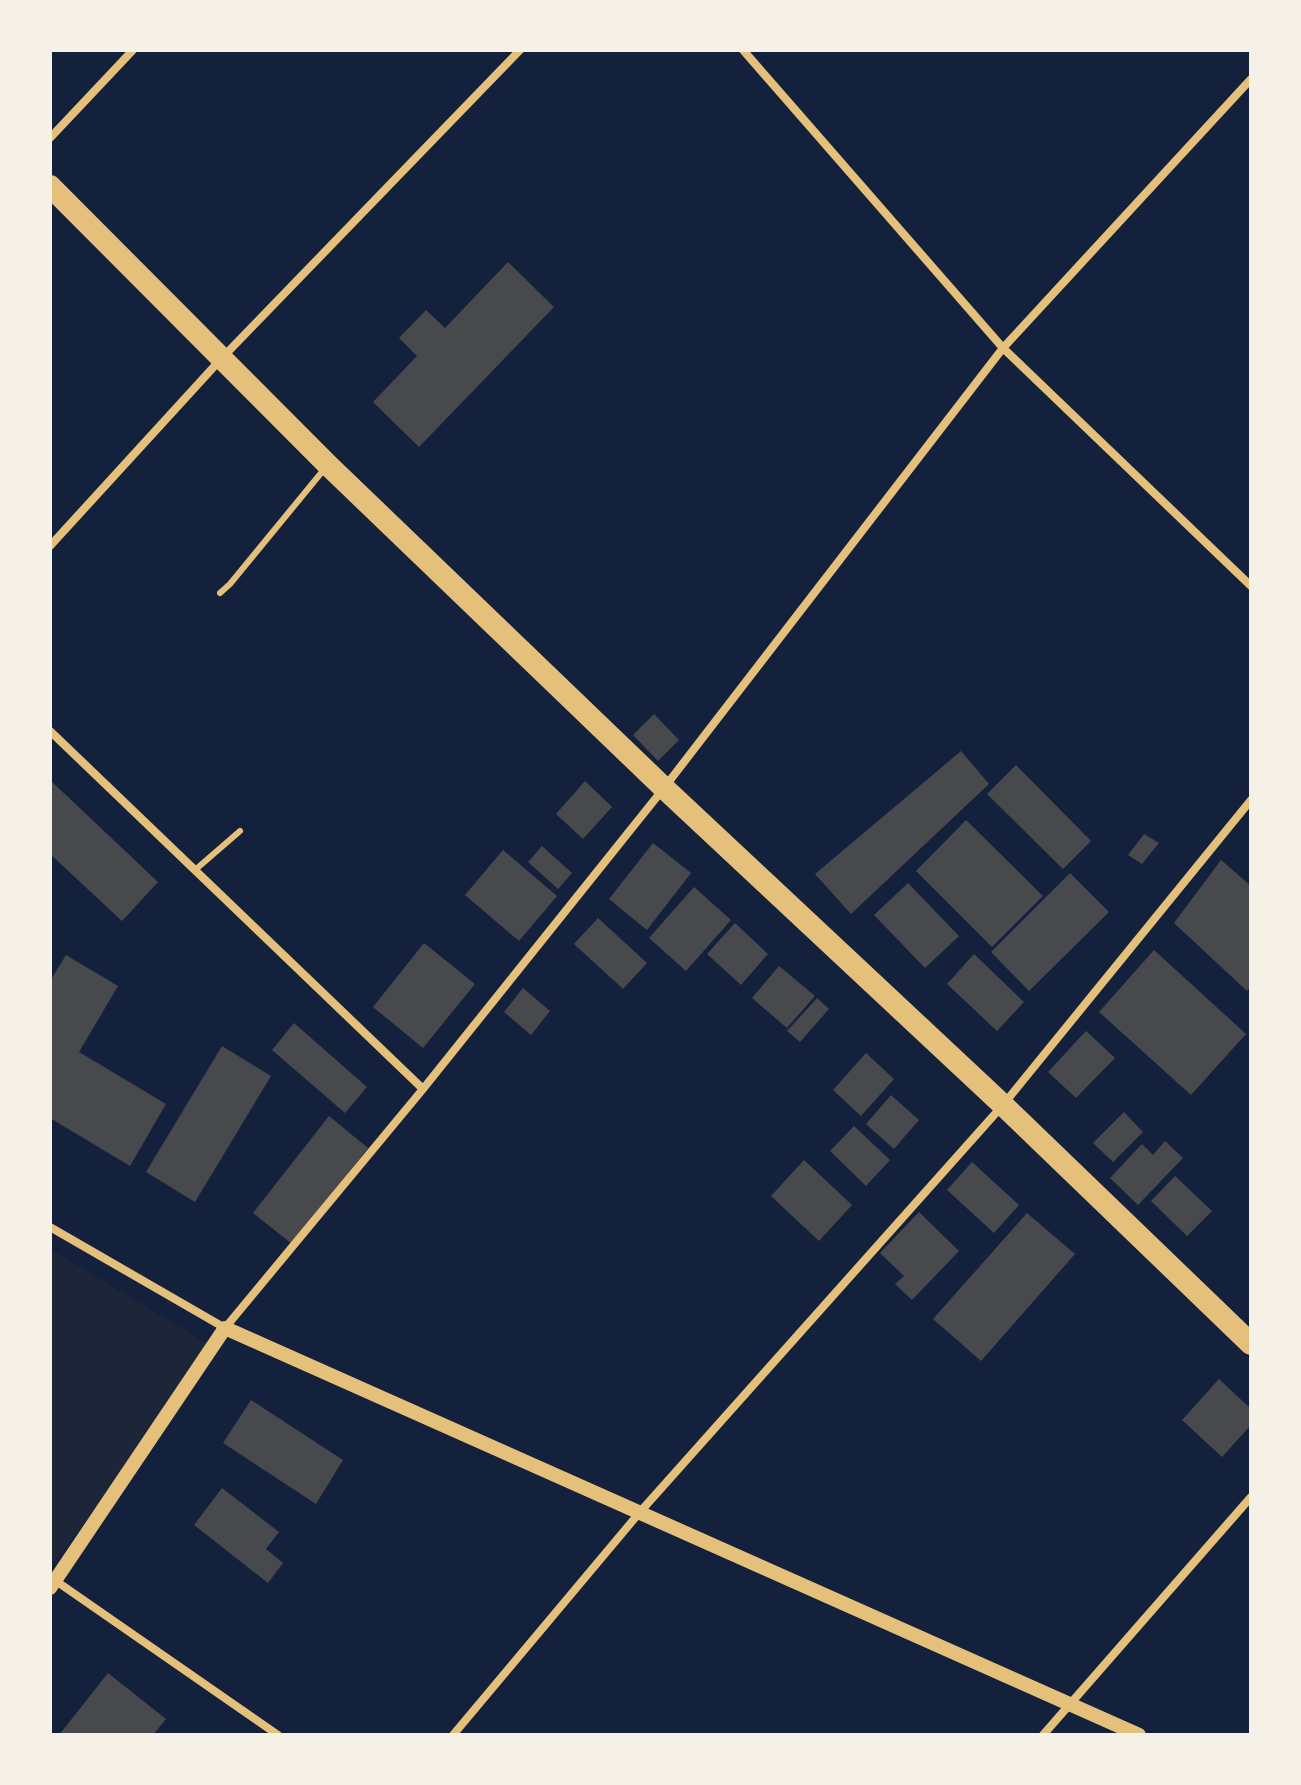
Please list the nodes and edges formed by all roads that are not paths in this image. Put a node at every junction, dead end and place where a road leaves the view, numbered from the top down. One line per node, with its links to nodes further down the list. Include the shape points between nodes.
1 (133, 50): 5 (street)
2 (520, 50): 8 (street)
3 (743, 50): 7 (street)
4 (1251, 79): 7 (street)
5 (50, 138)
6 (50, 186): 8 (highway)
7 (1003, 348): 11 (street); 14 (street)
8 (221, 359): 9 (highway); 10 (street)
9 (328, 465): 12 (lane); 14 (highway)
10 (50, 546)
11 (1251, 586)
12 (220, 593)
13 (50, 731): 17 (street)
14 (664, 788): 18 (street); 19 (highway)
15 (1251, 800): 19 (street)
16 (240, 831): 17 (lane)
17 (195, 870): 18 (street)
18 (423, 1089): 21 (street)
19 (1003, 1105): 22 (highway); 24 (street)
20 (50, 1227): 21 (street)
21 (225, 1328): 24 (street); 25 (street)
22 (1251, 1344)
23 (1251, 1497): 26 (street)
24 (640, 1512): 26 (street); 28 (street)
25 (53, 1585): 27 (street)
26 (1072, 1704): 29 (street); 30 (street)
27 (278, 1735)
28 (453, 1735)
29 (1043, 1735)
30 (1139, 1735)

